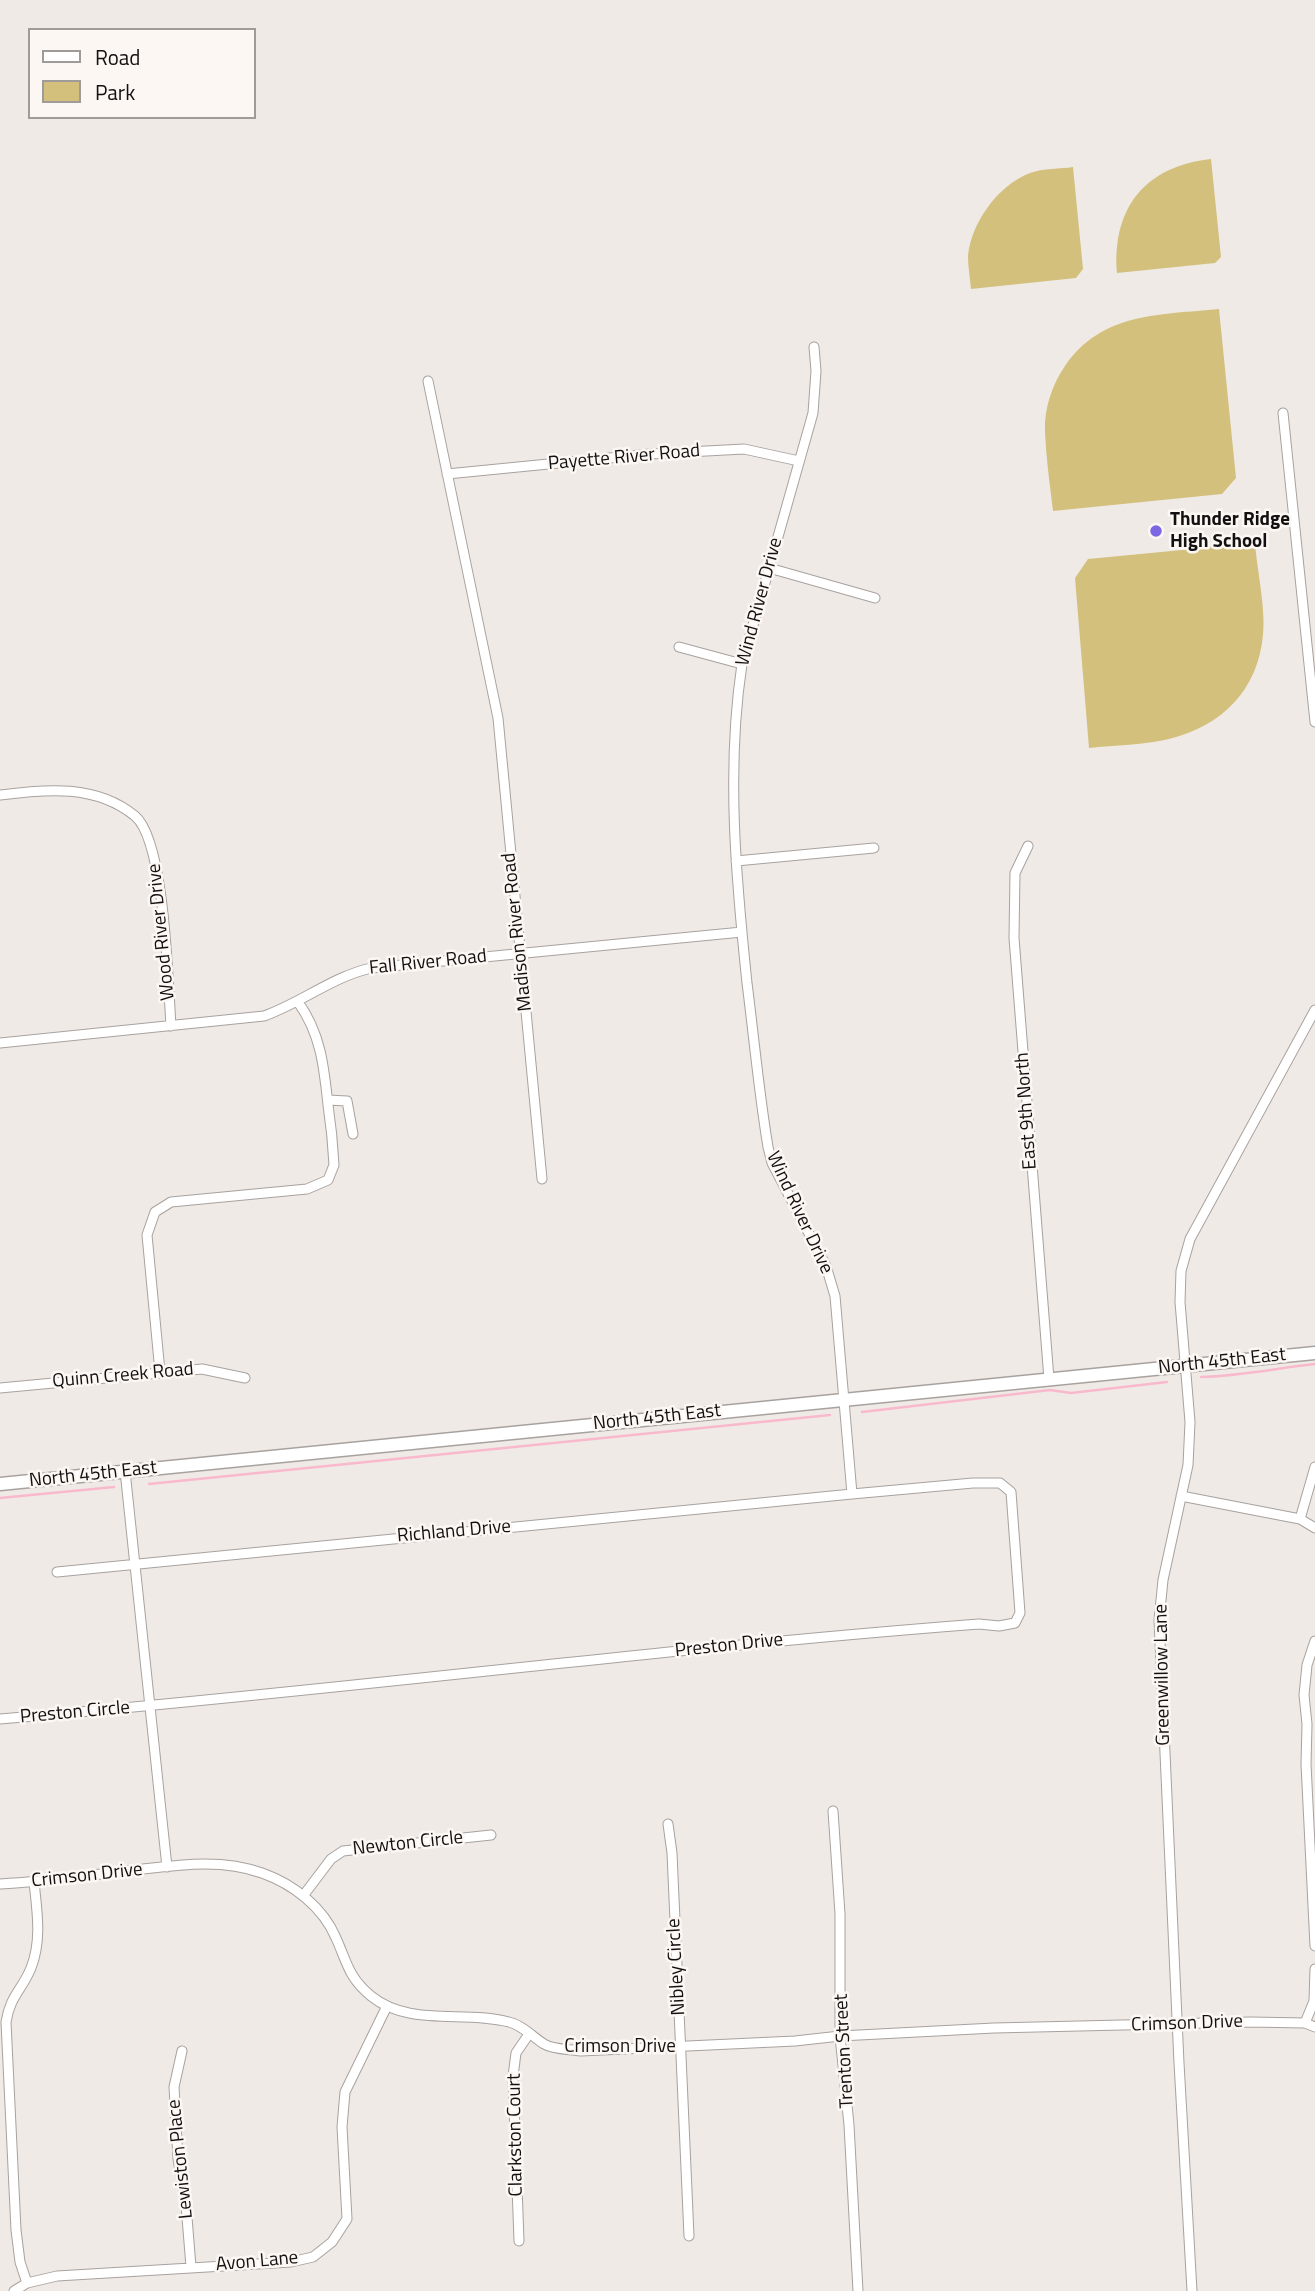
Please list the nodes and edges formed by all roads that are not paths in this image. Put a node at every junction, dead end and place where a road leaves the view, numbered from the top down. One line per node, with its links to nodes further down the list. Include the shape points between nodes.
1 (814, 347): 4 (street, Wind River Drive, via 816,394)
2 (428, 381): 5 (street, Madison River Road)
3 (1283, 413): 10 (street)
4 (799, 461): 5 (street, Payette River Road, via 744,449); 6 (street, Wind River Drive)
5 (447, 474): 16 (street, Madison River Road, via 498,718)
6 (769, 568): 7 (street); 9 (street, Wind River Drive)
7 (875, 598)
8 (680, 647): 9 (street)
9 (742, 664): 14 (street, Wind River Drive, via 736,703)
10 (1315, 722)
11 (0, 794): 19 (street, Wood River Drive, via 57,789 86,793 136,817 156,861)
12 (1028, 846): 28 (street, East 9th North, via 1015,873 1014,938)
13 (874, 848): 14 (street)
14 (736, 861): 15 (street, Wind River Drive)
15 (742, 932): 16 (street, Fall River Road); 30 (street, Wind River Drive, via 768,1147 826,1266 835,1296)
16 (520, 953): 17 (street, Fall River Road, via 371,968 343,977); 23 (street, Madison River Road)
17 (298, 1002): 19 (street, Fall River Road, via 264,1016); 21 (street, via 319,1041)
18 (1315, 1010): 25 (street, Greenwillow Lane, via 1190,1239 1181,1271 1180,1302)
19 (171, 1026): 20 (street, Fall River Road)
20 (0, 1044)
21 (328, 1100): 22 (street, via 347,1101); 26 (street, via 334,1165 328,1180 307,1189 171,1202 155,1212 147,1235)
22 (353, 1134)
23 (542, 1179)
24 (1315, 1353): 25 (main road, North 45th East)
25 (1186, 1366): 28 (main road, North 45th East); 35 (street, Greenwillow Lane, via 1190,1422)
26 (160, 1372): 27 (street, Quinn Creek Road, via 202,1369); 29 (street, Quinn Creek Road)
27 (245, 1378)
28 (1049, 1378): 30 (main road, North 45th East)
29 (0, 1388)
30 (842, 1399): 32 (main road, North 45th East); 34 (street, Wind River Drive)
31 (1315, 1467): 36 (street)
32 (125, 1471): 33 (main road, North 45th East); 38 (street)
33 (0, 1484)
34 (852, 1494): 38 (street, Richland Drive); 41 (street, Preston Drive, via 1000,1483 1011,1492 1020,1601 1014,1623 844,1634)
35 (1181, 1496): 36 (street); 54 (street, Greenwillow Lane, via 1159,1620)
36 (1300, 1519): 37 (street)
37 (1315, 1528)
38 (137, 1563): 39 (street, Richland Drive); 41 (street)
39 (57, 1572)
40 (1315, 1640): 43 (street, via 1304,1685)
41 (150, 1707): 42 (street, Preston Circle); 47 (street)
42 (0, 1719)
43 (1311, 1723): 51 (street, via 1306,1764)
44 (833, 1811): 57 (street, Trenton Street, via 840,1914)
45 (668, 1824): 58 (street, Nibley Circle)
46 (491, 1835): 50 (street, Newton Circle, via 343,1851 331,1859)
47 (167, 1867): 48 (street, Crimson Drive); 50 (street, Crimson Drive, via 232,1865 263,1874)
48 (34, 1882): 49 (street, Crimson Drive); 63 (street, via 37,1950 8,2005 6,2022 16,2230)
49 (0, 1884)
50 (303, 1896): 53 (street, Crimson Drive, via 335,1935 349,1973)
51 (1315, 1946)
52 (1315, 1969): 55 (street)
53 (387, 2006): 56 (street, Crimson Drive, via 404,2012 512,2022); 62 (street, Avon Lane, via 345,2092 342,2127 347,2219 332,2242 313,2257 291,2262)
54 (1179, 2024): 55 (street, Crimson Drive); 57 (street, Crimson Drive); 66 (street, Greenwillow Lane)
55 (1310, 2025)
56 (530, 2034): 58 (street, Crimson Drive, via 547,2046 580,2051); 61 (street, Clarkston Court, via 516,2053 513,2076)
57 (840, 2036): 58 (street, Crimson Drive); 65 (street, Trenton Street)
58 (681, 2047): 60 (street, Nibley Circle)
59 (182, 2051): 62 (street, Lewiston Place, via 174,2087)
60 (689, 2236)
61 (519, 2241)
62 (191, 2267): 63 (street, Avon Lane, via 57,2276)
63 (27, 2283): 64 (street, Avon Lane)
64 (14, 2291)
65 (858, 2291)
66 (1192, 2291)

